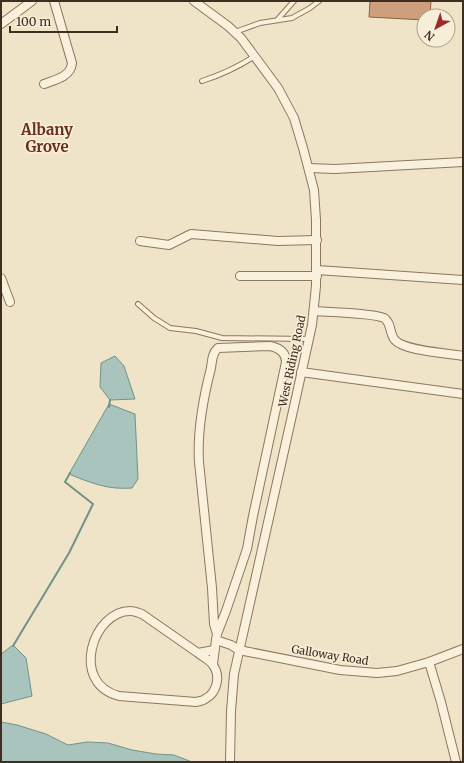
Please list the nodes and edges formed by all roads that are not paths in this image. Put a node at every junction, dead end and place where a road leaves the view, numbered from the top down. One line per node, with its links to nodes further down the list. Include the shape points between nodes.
1 (32, 1): 7 (street)
2 (54, 1): 11 (street, via 72,63 66,74)
3 (194, 1): 8 (street, West Riding Road)
4 (294, 1): 6 (lane)
5 (319, 1): 6 (lane, via 292,18)
6 (278, 20): 8 (lane)
7 (1, 24)
8 (235, 32): 9 (street, West Riding Road)
9 (255, 56): 10 (lane, via 214,78); 13 (street, West Riding Road, via 288,105)
10 (202, 81)
11 (44, 84)
12 (463, 162): 13 (street, via 335,169)
13 (309, 168): 14 (street, West Riding Road, via 315,203)
14 (317, 240): 15 (street, via 278,241 192,234 166,245); 16 (street, West Riding Road)
15 (140, 241)
16 (317, 273): 17 (street); 19 (street); 22 (street, West Riding Road)
17 (240, 276)
18 (1, 278): 20 (street)
19 (463, 280)
20 (10, 302)
21 (138, 304): 23 (lane, via 170,328 222,338)
22 (314, 311): 23 (street, West Riding Road); 24 (street, via 380,317 387,321 393,339 402,346)
23 (308, 339): 25 (street, West Riding Road)
24 (463, 356)
25 (301, 372): 26 (street); 30 (street, West Riding Road)
26 (463, 394)
27 (216, 637): 27 (street, via 198,455 204,394 214,354 218,348 276,347 284,353 286,362 247,549); 29 (street); 30 (street, Galloway Road)
28 (463, 649): 32 (street, Galloway Road)
29 (214, 650): 31 (street); 33 (street)
30 (239, 650): 32 (street, Galloway Road, via 360,672 386,673); 34 (street, West Riding Road, via 232,690)
31 (198, 653): 33 (street); 33 (street, via 142,614 122,612 108,619 101,628 90,654 90,665 96,680 113,694 196,702 206,699 213,692 217,682)
32 (429, 662): 35 (street)
33 (213, 664)
34 (230, 762)
35 (456, 762)

